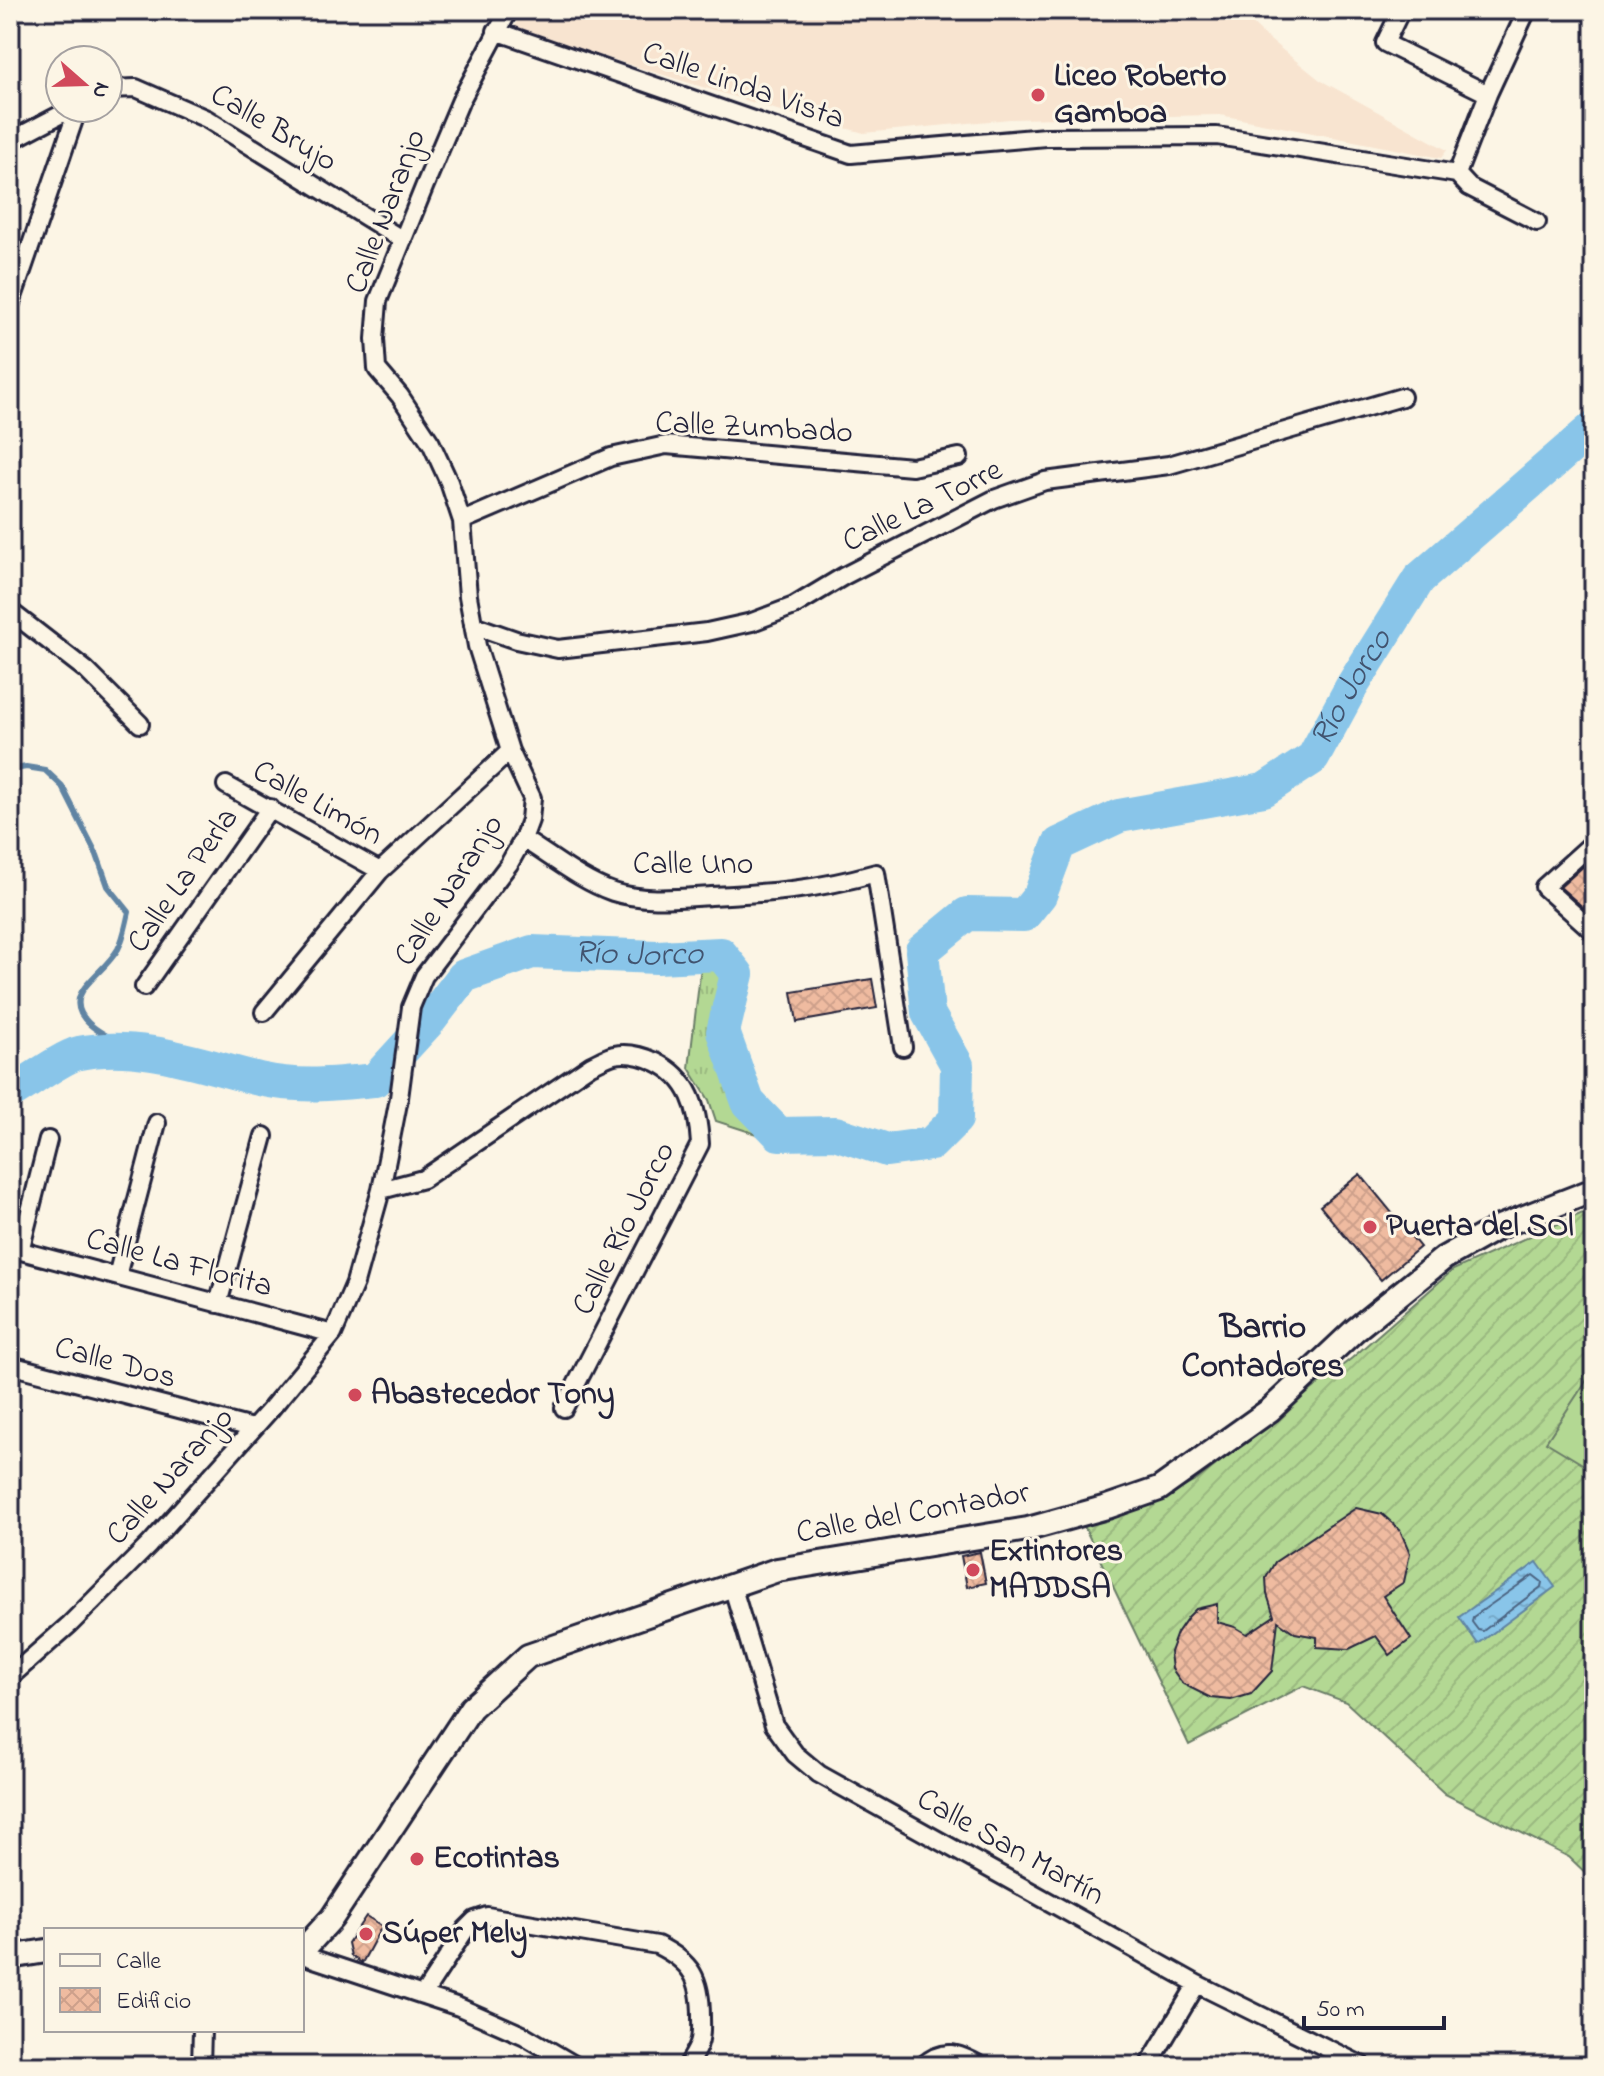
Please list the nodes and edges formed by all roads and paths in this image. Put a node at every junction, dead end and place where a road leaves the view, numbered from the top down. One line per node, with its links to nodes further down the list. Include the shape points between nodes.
1 (509, 10): 4 (street, Calle Naranjo)
2 (1401, 10): 6 (street, via 1385,43)
3 (1527, 10): 6 (street)
4 (496, 31): 10 (street, Calle Linda Vista, via 851,154 1046,137 1217,136); 12 (street, Calle Naranjo)
5 (124, 88): 12 (street, Calle Brujo, via 136,88 207,119)
6 (1488, 94): 10 (street)
7 (44, 124): 9 (street)
8 (70, 124): 13 (street)
9 (10, 141)
10 (1457, 174): 11 (street, Calle Linda Vista, via 1469,187)
11 (1537, 222)
12 (403, 240): 16 (street, Calle Naranjo, via 378,301 377,369 431,443)
13 (10, 306)
14 (1402, 397): 18 (street, Calle La Torre, via 1169,465 1045,481 994,499 794,606 752,622 558,649)
15 (959, 457): 16 (street, Calle Zumbado, via 912,467 666,445 611,457)
16 (462, 521): 18 (street, Calle Naranjo)
17 (10, 611): 19 (street, via 86,670)
18 (473, 625): 20 (street, Calle Naranjo)
19 (140, 724)
20 (510, 751): 23 (street, Calle Naranjo, via 532,798); 25 (street)
21 (226, 785): 22 (street, Calle Limón)
22 (270, 808): 25 (street, Calle Limón); 27 (street, Calle La Perla)
23 (523, 839): 29 (street, Calle Uno, via 584,878 635,897 789,892 876,873); 33 (street, Calle Naranjo, via 424,976 411,1007)
24 (1594, 842): 26 (street, via 1544,887)
25 (380, 871): 28 (street)
26 (1594, 932)
27 (144, 987)
28 (264, 1012)
29 (903, 1047)
30 (157, 1123): 36 (street)
31 (264, 1136): 37 (street)
32 (48, 1140): 35 (street)
33 (381, 1190): 38 (street, Calle Naranjo, via 355,1283); 40 (street, Calle Río Jorco, via 423,1179 591,1065 614,1055 642,1055 678,1075 698,1115 700,1144)
34 (1594, 1190): 42 (street, Calle del Contador, via 1499,1227 1444,1258 1355,1330 1270,1410 1159,1489 1028,1529 777,1570)
35 (15, 1249): 36 (street, Calle La Florita)
36 (117, 1276): 37 (street, Calle La Florita)
37 (218, 1304): 38 (street, Calle La Florita)
38 (333, 1334): 41 (street, Calle Naranjo)
39 (10, 1365): 41 (street, Calle Dos)
40 (564, 1408)
41 (252, 1428): 43 (street, Calle Naranjo, via 149,1545)
42 (732, 1585): 45 (street, Calle del Contador, via 528,1656 471,1708 332,1918); 48 (street, Calle San Martín, via 774,1725 795,1754 819,1774)
43 (10, 1677)
44 (44, 1951): 47 (street)
45 (304, 1951)
46 (304, 1954): 49 (street)
47 (10, 1957)
48 (1197, 1984): 56 (street); 57 (street, Calle San Martín)
49 (423, 1995): 52 (street, via 525,2036); 53 (street, via 466,1929 487,1916 657,1945 678,1955 698,1985 699,2042)
50 (202, 2032): 51 (street)
51 (201, 2066)
52 (576, 2066)
53 (687, 2066)
54 (922, 2066): 55 (street, via 935,2055 948,2053)
55 (981, 2066)
56 (1148, 2066)
57 (1363, 2066)

